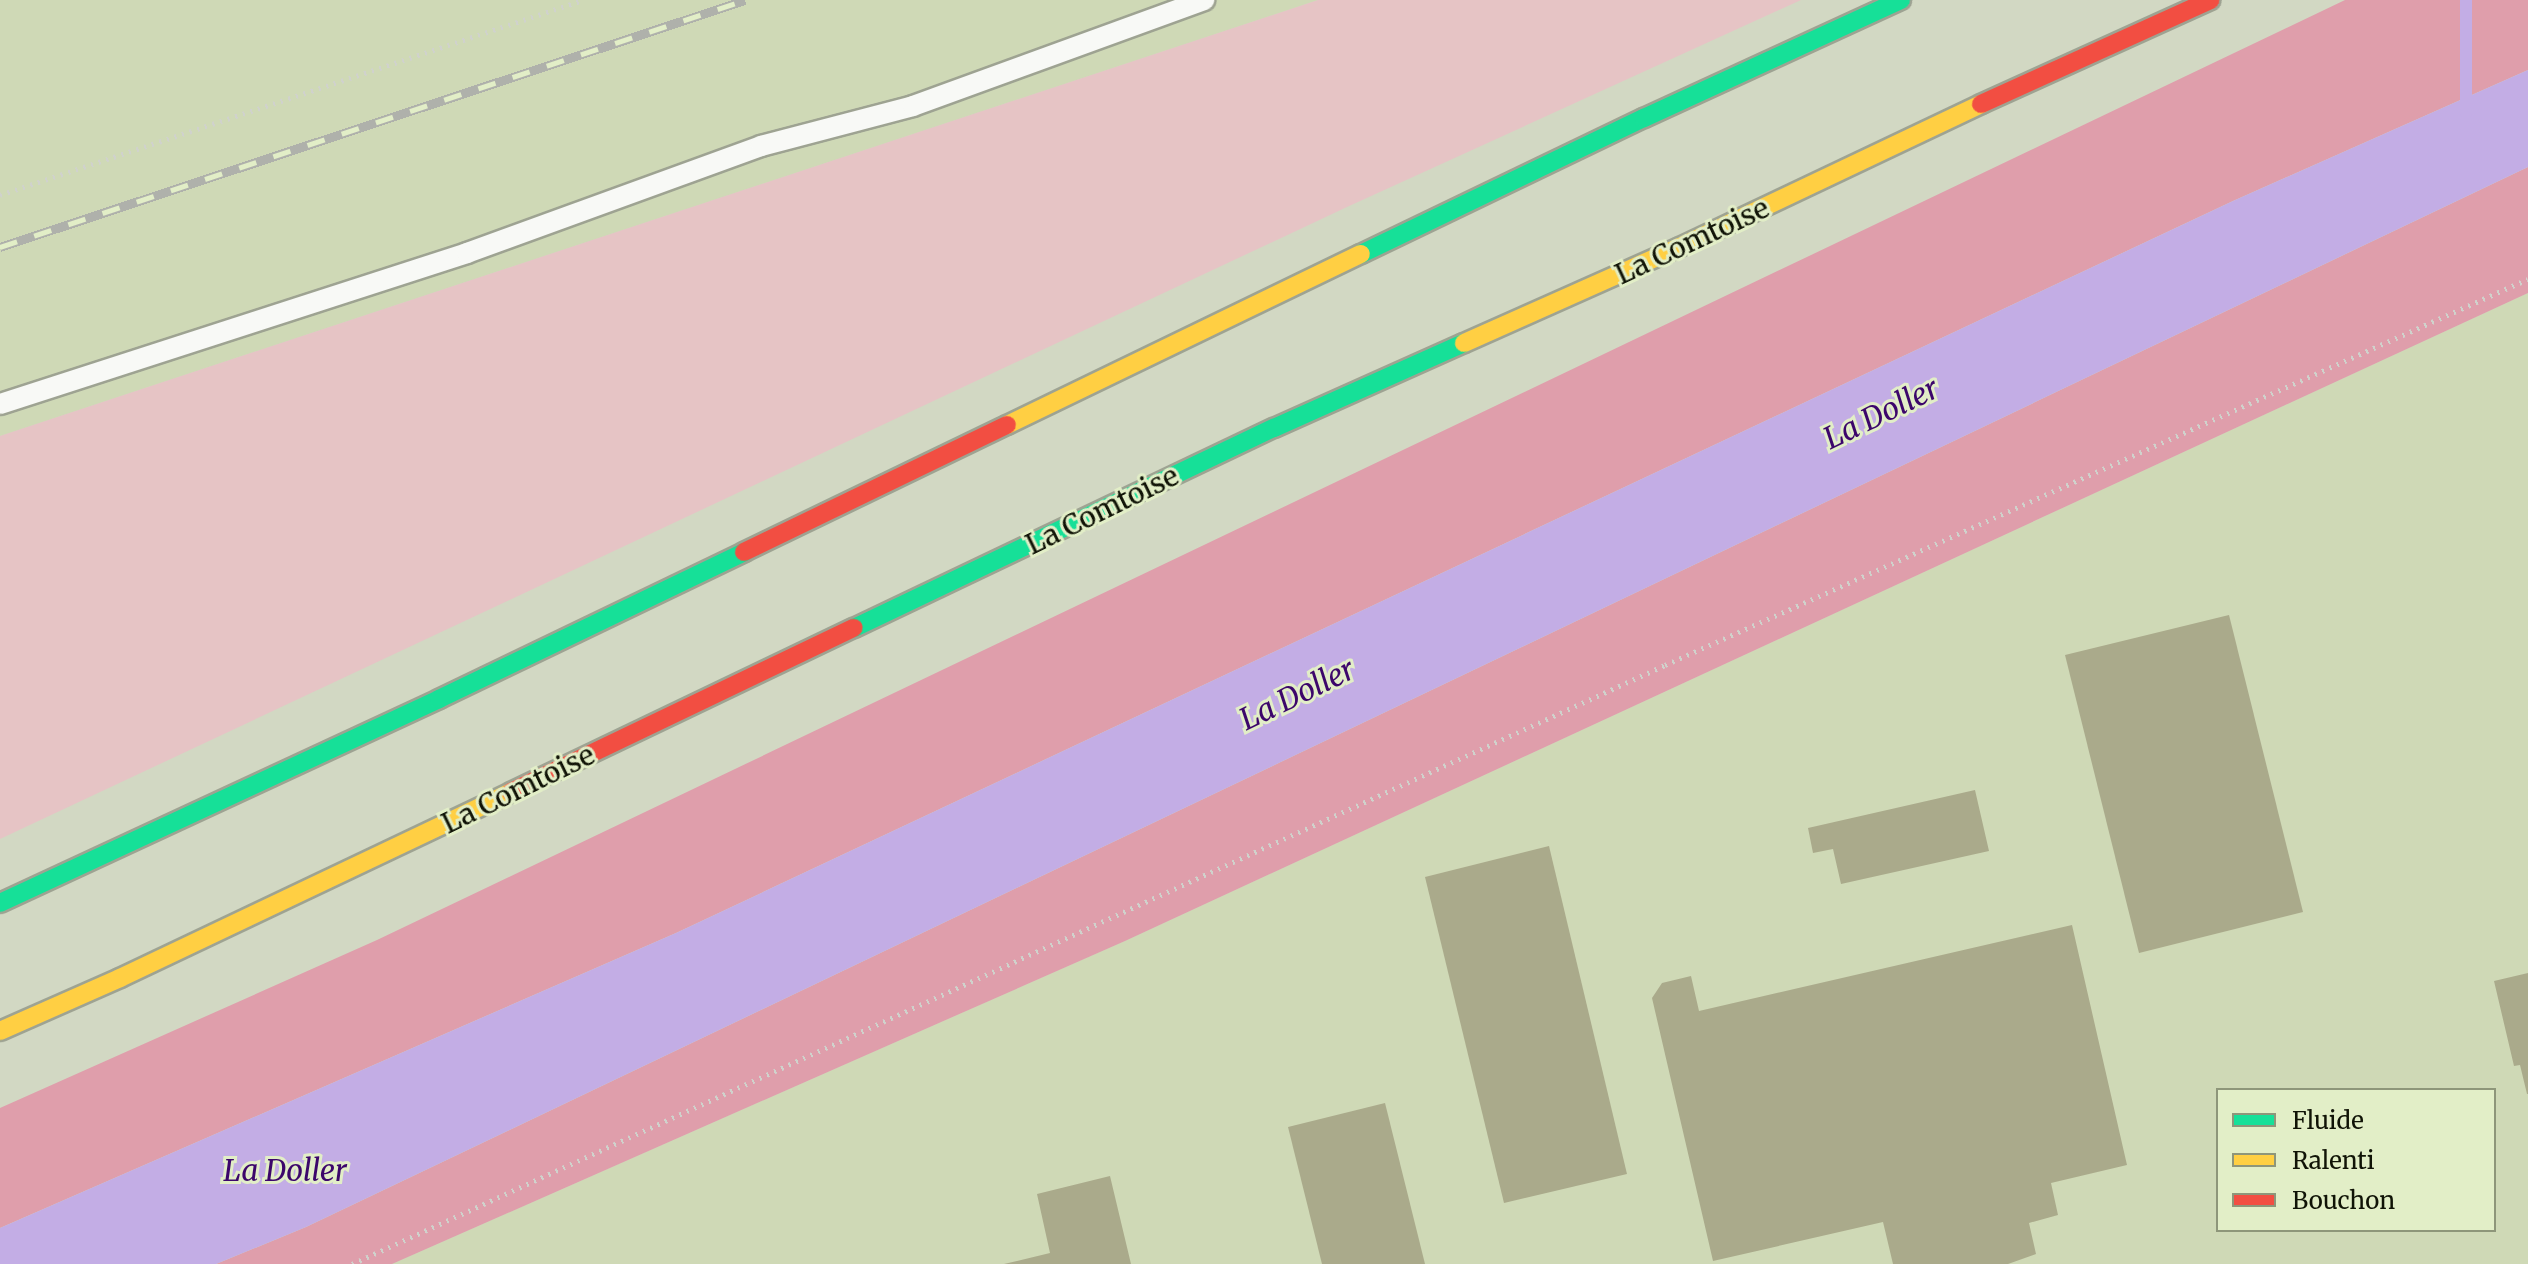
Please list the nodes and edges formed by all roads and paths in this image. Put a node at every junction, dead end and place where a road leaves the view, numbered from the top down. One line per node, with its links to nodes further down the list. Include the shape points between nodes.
1 (583, 0): 5 (path)
2 (1204, 0): 7 (lane, via 913,106 761,146 467,253)
3 (1901, 0): 8 (highway, via 1644,118 454,692)
4 (2210, 0): 9 (highway, La Comtoise, via 1666,254 1274,428)
5 (0, 195)
6 (2528, 279): 10 (path, via 1621,685)
7 (0, 404)
8 (0, 903)
9 (0, 1031)
10 (352, 1264)

